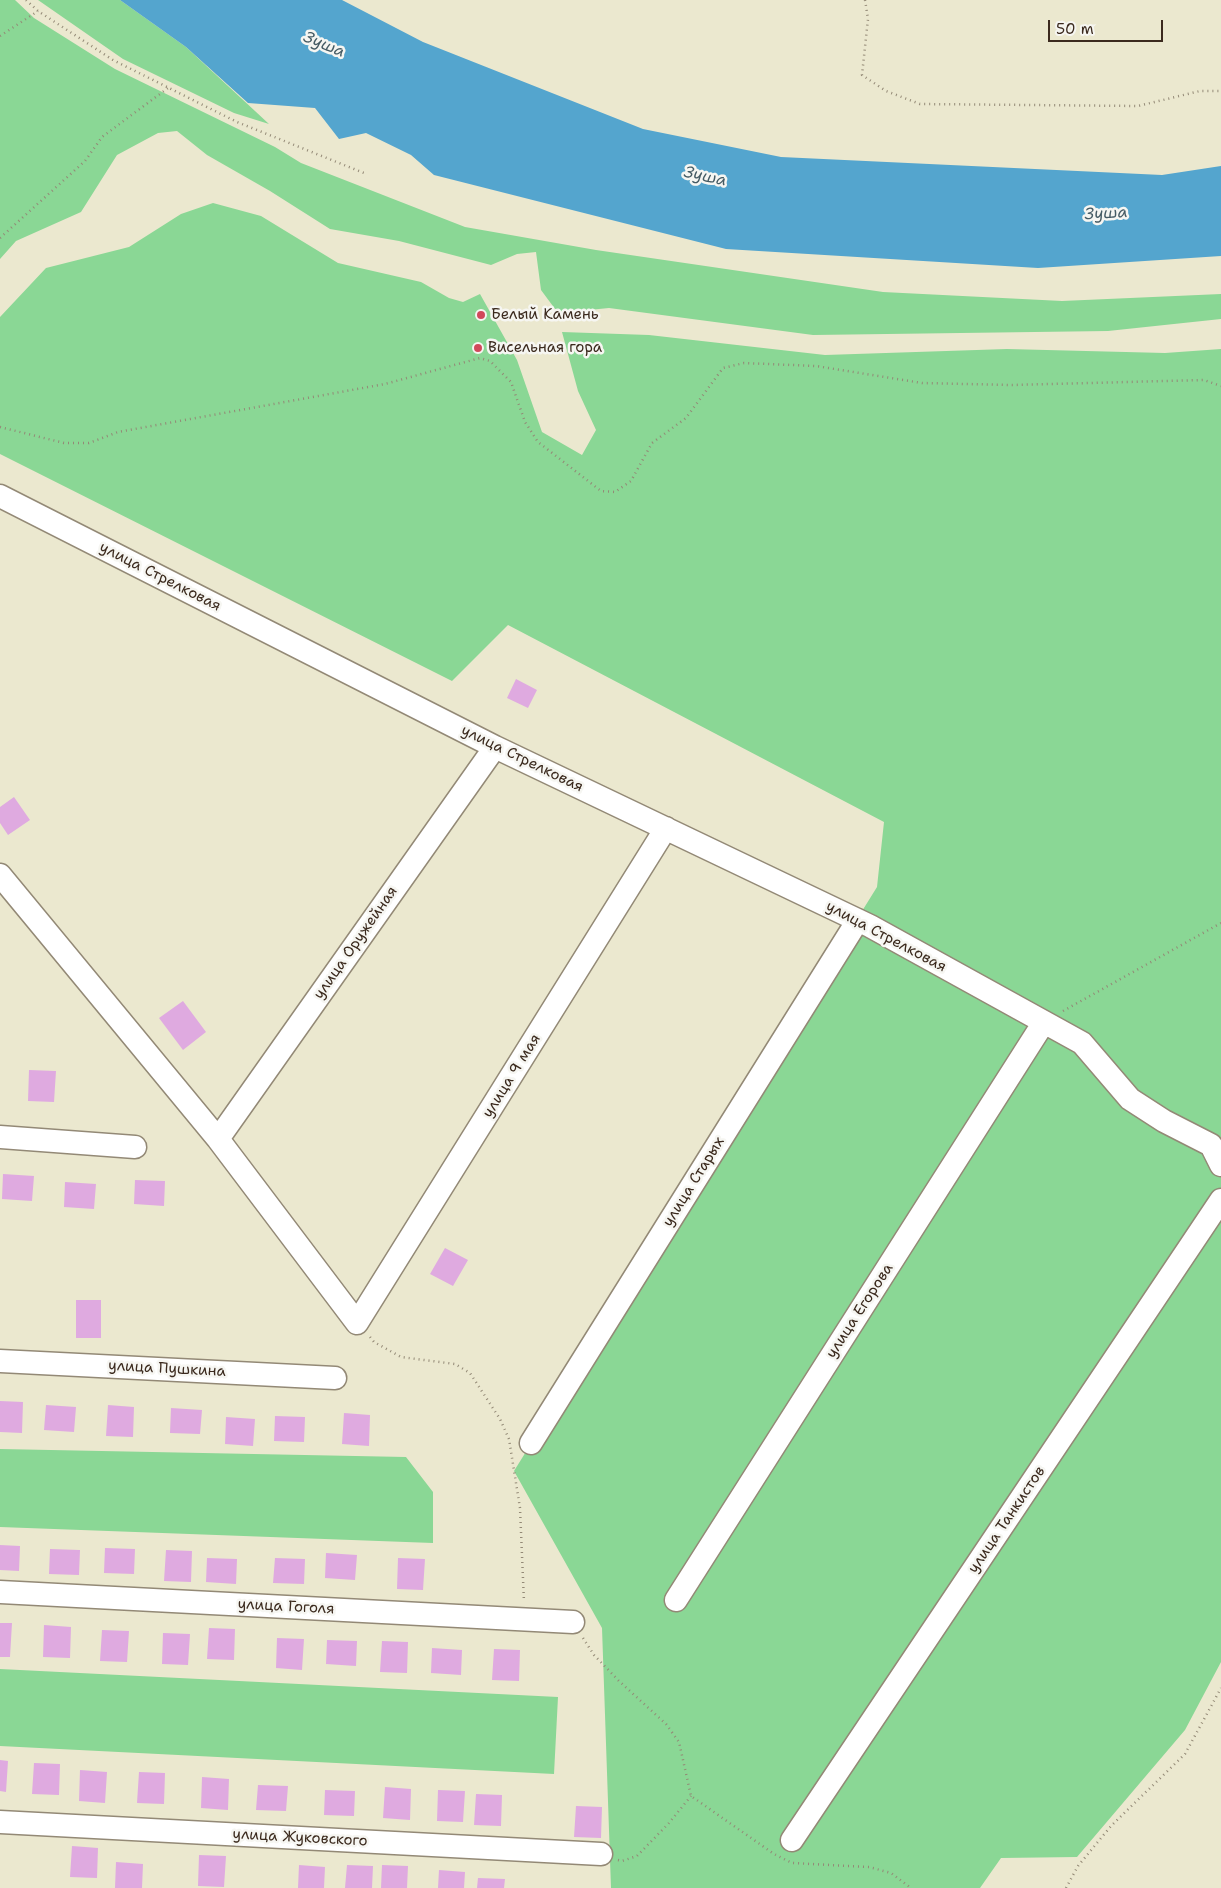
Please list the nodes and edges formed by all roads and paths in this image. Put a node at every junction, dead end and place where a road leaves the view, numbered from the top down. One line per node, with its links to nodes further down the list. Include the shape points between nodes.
1 (26, 0): 3 (path)
2 (865, 0): 6 (path, via 868,19 862,75 886,91 920,104 1138,106 1200,92)
3 (38, 11): 4 (path); 5 (path, via 113,60)
4 (0, 36)
5 (168, 88): 7 (path, via 237,122); 8 (path, via 102,138 85,161)
6 (1221, 91)
7 (364, 173)
8 (0, 238)
9 (1221, 386): 10 (path, via 1204,380 922,383 816,366 744,363 723,368 686,418 652,443 631,481 615,492 601,491 538,442 525,422 512,382 490,361 480,358 385,384 118,432 89,443 64,443)
10 (0, 427)
11 (0, 496): 12 (street, улица Стрелковая)
12 (495, 747): 13 (street, улица Стрелковая); 19 (street, улица Оружейная)
13 (666, 828): 15 (street, улица Стрелковая); 23 (street, улица 9 мая)
14 (0, 875): 19 (street)
15 (858, 920): 17 (street, улица Стрелковая); 26 (street, улица Старых)
16 (1221, 923): 17 (path)
17 (1044, 1022): 21 (street, улица Стрелковая, via 1082,1043 1130,1100 1211,1145); 28 (street, улица Егорова)
18 (0, 1137): 20 (street)
19 (218, 1139): 23 (street)
20 (135, 1146)
21 (1221, 1165)
22 (1221, 1200): 34 (street, улица Танкистов)
23 (357, 1323): 29 (path, via 374,1342 401,1357 454,1364 470,1373 500,1419 508,1439 520,1508)
24 (0, 1361): 25 (street, улица Пушкина)
25 (335, 1378)
26 (531, 1443)
27 (0, 1592): 29 (street, улица Гоголя)
28 (676, 1600)
29 (524, 1619): 30 (street, улица Гоголя)
30 (572, 1622): 32 (path, via 594,1655 666,1724 679,1742)
31 (1221, 1688): 37 (path, via 1185,1754 1111,1826 1078,1866)
32 (691, 1796): 35 (path, via 637,1856 622,1861); 36 (path, via 792,1863 869,1867 891,1873)
33 (0, 1822): 35 (street, улица Жуковского)
34 (792, 1840)
35 (601, 1854)
36 (910, 1888)
37 (1066, 1888)

